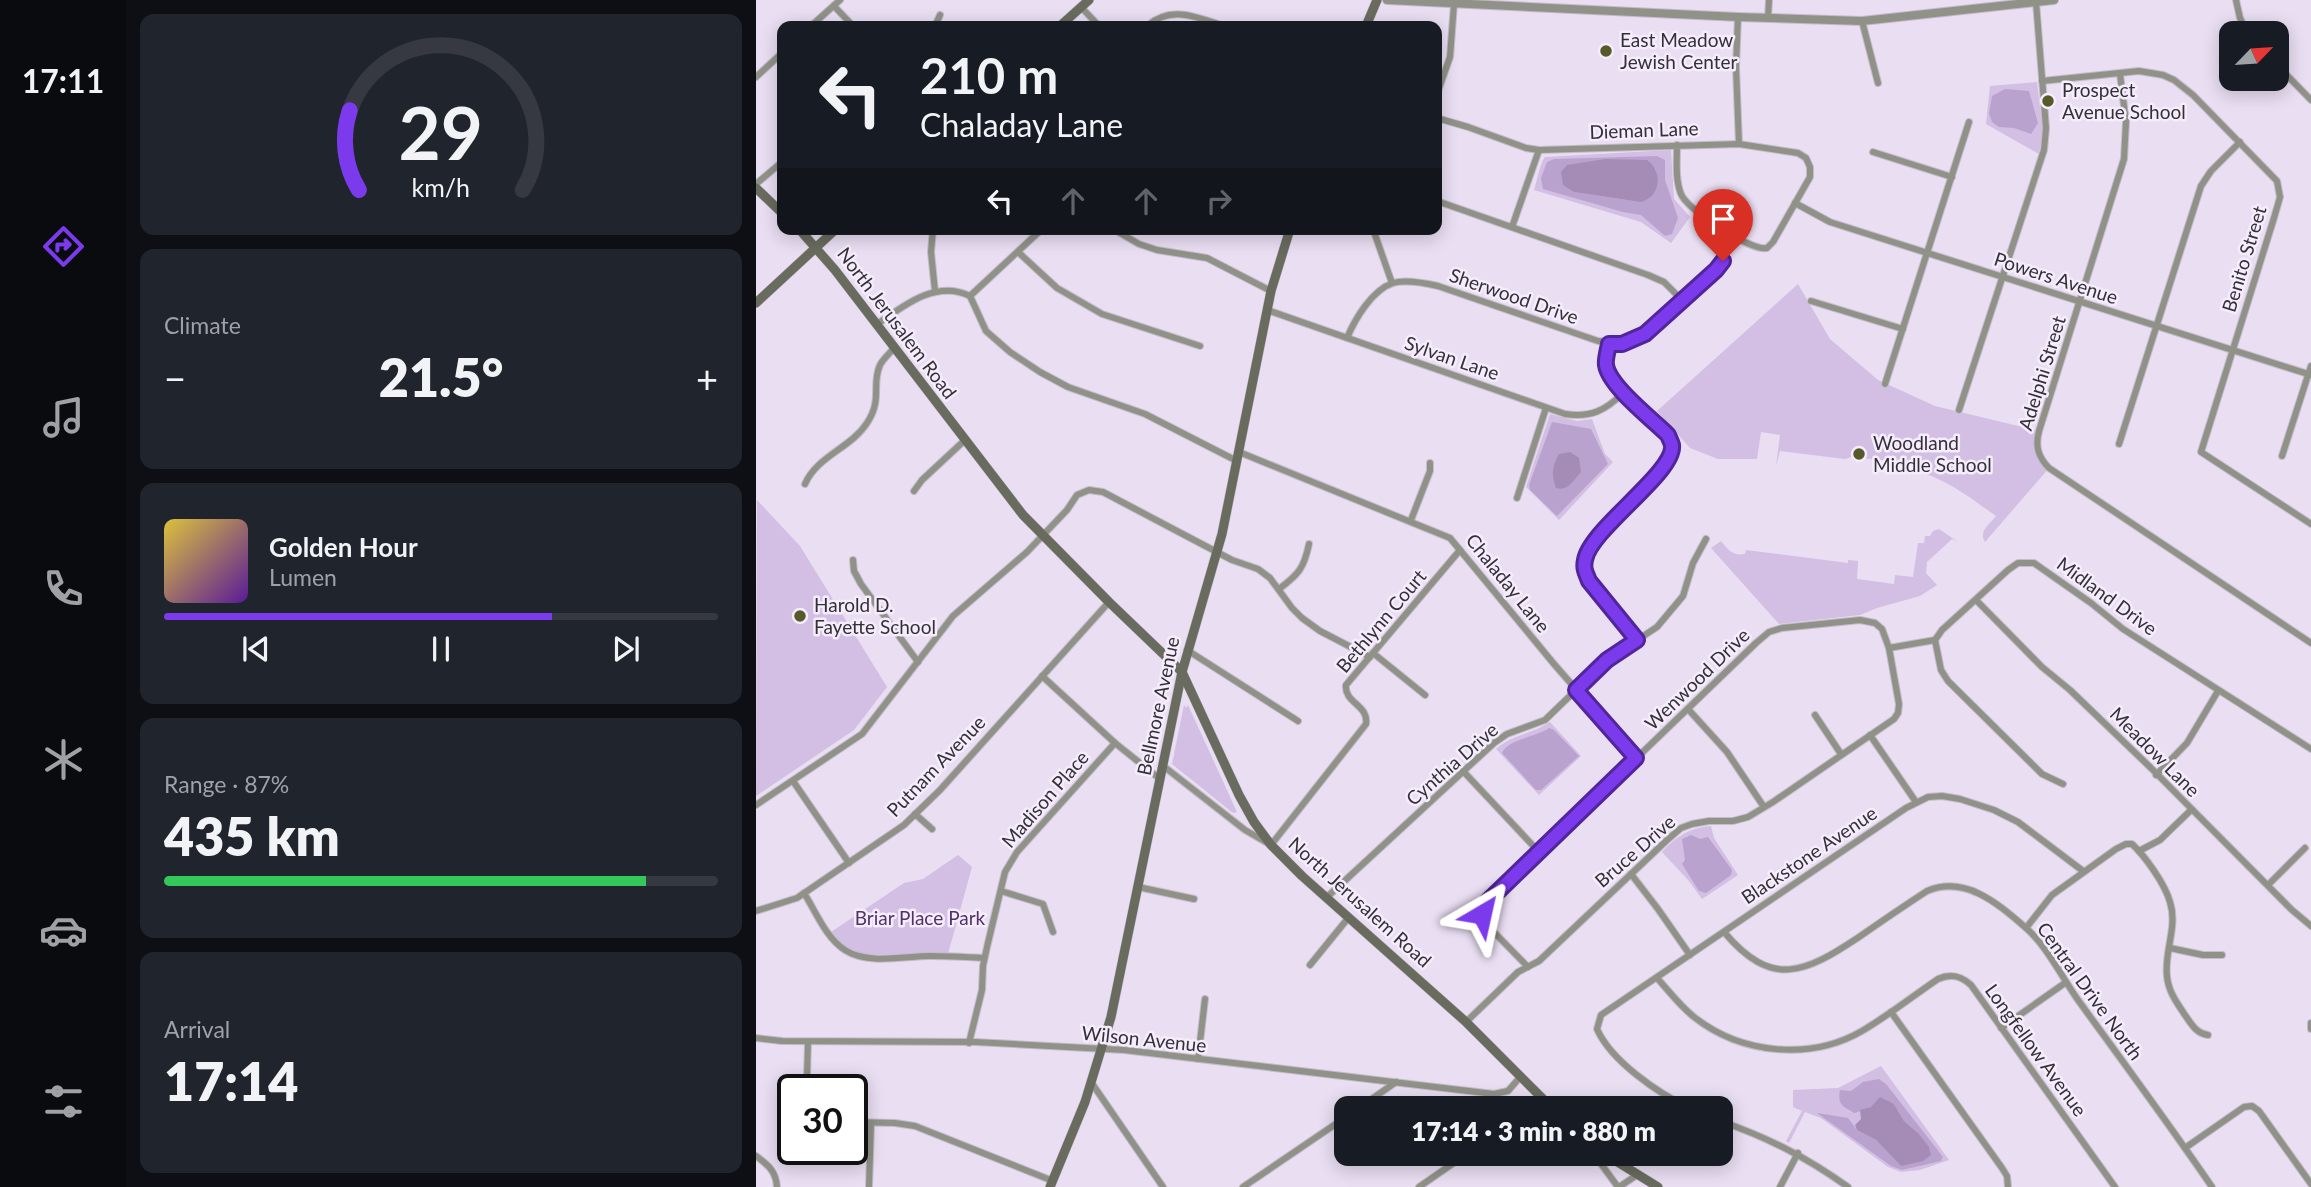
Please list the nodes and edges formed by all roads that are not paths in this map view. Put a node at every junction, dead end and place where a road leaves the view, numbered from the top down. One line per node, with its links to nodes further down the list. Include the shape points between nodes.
1 (840, 0): 12 (street)
2 (1089, 0): 13 (main road)
3 (1377, 0): 24 (main road)
4 (1387, 0): 10 (street)
5 (1769, 0): 16 (street)
6 (2054, 0): 8 (street)
7 (2236, 0): 26 (street)
8 (2036, 2): 11 (street); 32 (street)
9 (1494, 3): 10 (street); 15 (street)
10 (1454, 4): 31 (street, via 1450,57)
11 (1985, 4): 25 (street)
12 (834, 6): 17 (street); 18 (street)
13 (1081, 7): 20 (main road); 21 (street)
14 (940, 15): 19 (street)
15 (1738, 17): 16 (street); 38 (street)
16 (1768, 18): 25 (street)
17 (817, 21)
18 (848, 21)
19 (937, 21)
20 (1066, 21)
21 (1094, 21)
22 (1155, 21): 23 (street, via 1174,13)
23 (1209, 21)
24 (1368, 21)
25 (1862, 21): 33 (street)
26 (2242, 21)
27 (777, 58): 29 (street)
28 (2120, 74): 32 (street, Benito Street); 37 (street, Benito Street, via 2151,72 2174,80); 67 (street, Adelphi Street, via 2126,122 2124,159)
29 (756, 77)
30 (2289, 77): 34 (street)
31 (1442, 80)
32 (2042, 82): 60 (street, via 2044,150)
33 (1878, 83)
34 (2311, 100)
35 (1442, 119): 40 (street, Dieman Lane)
36 (1969, 122): 43 (street)
37 (2240, 142): 71 (street, via 2201,186); 77 (street, Benito Street, via 2277,181 2280,197)
38 (1739, 144): 39 (street, Dieman Lane); 46 (street, Dieman Lane, via 1804,156 1810,177)
39 (1677, 145): 40 (street, Dieman Lane); 56 (street, via 1682,198 1695,212)
40 (1539, 150): 48 (street)
41 (1873, 152): 43 (street)
42 (777, 167): 44 (street)
43 (1952, 177): 59 (street)
44 (756, 186): 47 (main road)
45 (1442, 203): 48 (street)
46 (1795, 203): 56 (street, via 1768,248 1759,249); 59 (street, Powers Avenue, via 1830,222)
47 (777, 208)
48 (1513, 227): 65 (street, via 1648,275 1664,282)
49 (805, 235): 57 (main road, North Jerusalem Road)
50 (830, 235): 57 (main road)
51 (932, 235): 63 (street)
52 (1036, 235): 58 (street)
53 (1123, 235): 62 (street, via 1157,250 1208,258)
54 (1288, 235): 62 (main road, Bellmore Avenue)
55 (1375, 235): 61 (street)
56 (1737, 237): 65 (street, via 1716,270)
57 (817, 247): 68 (main road); 70 (main road, North Jerusalem Road)
58 (1018, 252): 64 (street); 75 (street, via 1057,288 1101,314)
59 (1927, 253): 60 (street, Powers Avenue); 72 (street)
60 (2004, 277): 67 (street, Powers Avenue); 83 (street)
61 (1392, 283): 73 (street, via 1365,304); 74 (street, Sherwood Drive, via 1438,286)
62 (1271, 290): 69 (main road, Bellmore Avenue)
63 (935, 291): 64 (street); 70 (street)
64 (970, 296): 86 (street, Chaladay Lane, via 986,331 1040,372)
65 (1682, 300): 74 (street, via 1645,334)
66 (1811, 300): 72 (street)
67 (2080, 302): 71 (street, Powers Avenue); 105 (street, Adelphi Street, via 2037,436 2040,457 2054,472)
68 (756, 303)
69 (1267, 310): 73 (street, Sylvan Lane); 86 (main road, Bellmore Avenue)
70 (876, 325): 76 (main road, North Jerusalem Road)
71 (2156, 326): 77 (street, Powers Avenue); 85 (street)
72 (1903, 329): 80 (street)
73 (1346, 338): 82 (street, Sylvan Lane)
74 (1609, 344): 81 (street, via 1606,365 1611,380)
75 (1200, 346)
76 (894, 348): 84 (main road, North Jerusalem Road); 89 (street, via 880,366 876,406 865,427 822,461)
77 (2232, 350): 79 (street, Powers Avenue); 93 (street, Benito Street, via 2201,452)
78 (2311, 366): 79 (street)
79 (2310, 375): 87 (street)
80 (1885, 384)
81 (1623, 393): 82 (street, Sylvan Lane, via 1605,409 1588,415); 103 (street, via 1668,435 1671,454 1588,550 1584,566 1589,581)
82 (1546, 408): 91 (street)
83 (1959, 410)
84 (965, 440): 90 (street); 94 (main road, North Jerusalem Road)
85 (2119, 444)
86 (1238, 456): 92 (street, Chaladay Lane); 98 (main road, Bellmore Avenue)
87 (2282, 456)
88 (1430, 463): 92 (street)
89 (805, 484)
90 (914, 491)
91 (1517, 498)
92 (1411, 520): 97 (street, Chaladay Lane, via 1447,535)
93 (2311, 524)
94 (1043, 535): 98 (street, via 1077,495 1089,490 1103,492); 102 (main road, North Jerusalem Road); 109 (street, via 953,616)
95 (1706, 539): 103 (street, Cynthia Drive, via 1678,605)
96 (1310, 544): 100 (street, via 1302,569)
97 (1460, 550): 108 (street, Bethlynn Court); 112 (street, Chaladay Lane)
98 (1217, 552): 100 (street, via 1258,569); 107 (main road, Bellmore Avenue)
99 (853, 561): 109 (street, via 861,584)
100 (1279, 589): 108 (street, via 1292,608 1320,631)
101 (1976, 600): 104 (street, Midland Drive); 113 (street, Midland Drive, via 2018,563 2034,564); 125 (street, Meadow Lane)
102 (1109, 602): 110 (main road, North Jerusalem Road); 111 (street, Putnam Avenue)
103 (1637, 640): 112 (street, Cynthia Drive, via 1607,660)
104 (1935, 640): 106 (street); 128 (street, via 1948,681 2042,774)
105 (2311, 643)
106 (1889, 648): 115 (street, Wenwood Drive, via 1882,629 1869,621 1782,628 1769,632); 118 (street, Bruce Drive, via 1898,713)
107 (1187, 650): 110 (main road, Bellmore Avenue); 117 (street)
108 (1371, 655): 114 (street); 135 (street, Bethlynn Court, via 1345,690 1364,710 1366,724)
109 (918, 662): 127 (street, via 862,734)
110 (1182, 672): 123 (main road, Bellmore Avenue); 135 (main road, North Jerusalem Road, via 1238,795)
111 (1042, 676): 119 (street); 133 (street, Putnam Avenue)
112 (1576, 690): 122 (street, Chaladay Lane); 124 (street, Cynthia Drive, via 1545,720 1500,738)
113 (2218, 691): 120 (street, Midland Drive); 125 (street, via 2187,743)
114 (1425, 695)
115 (1688, 709): 122 (street, Wenwood Drive); 131 (street, via 1722,746)
116 (1815, 715): 121 (street)
117 (1298, 721)
118 (1870, 735): 121 (street, Bruce Drive); 129 (street)
119 (1115, 743): 126 (street); 144 (street, Madison Place, via 1017,852 1005,872)
120 (2311, 749)
121 (1841, 754): 131 (street, Bruce Drive)
122 (1636, 758): 138 (street, Wenwood Drive)
123 (1162, 765): 126 (main road, Bellmore Avenue); 135 (street)
124 (1463, 771): 138 (street); 146 (street, Cynthia Drive)
125 (2156, 775): 132 (street, Meadow Lane)
126 (1160, 779): 143 (main road, Bellmore Avenue)
127 (793, 781): 130 (street); 139 (street)
128 (2063, 785)
129 (1916, 802): 140 (street, Blackstone Avenue, via 1948,796 2003,813); 153 (street, Blackstone Avenue)
130 (756, 805)
131 (1764, 807): 141 (street, Bruce Drive, via 1741,820 1699,822 1681,828)
132 (2191, 810): 137 (street, via 2160,840); 142 (street, Meadow Lane)
133 (915, 814): 134 (street); 139 (street, Putnam Avenue)
134 (932, 829)
135 (1271, 845): 146 (main road, North Jerusalem Road)
136 (2305, 848): 142 (street)
137 (2139, 851): 140 (street, via 2126,844); 154 (street, via 2171,902)
138 (1539, 852): 159 (street, Wenwood Drive, via 1487,902 1482,914 1486,924)
139 (849, 863): 145 (street, Putnam Avenue)
140 (2083, 871): 151 (street, via 2052,895)
141 (1631, 874): 155 (street); 159 (street, Bruce Drive)
142 (2268, 885): 150 (street, Meadow Lane)
143 (1138, 887): 147 (street); 172 (main road, Bellmore Avenue)
144 (1001, 891): 152 (street, via 1044,904); 157 (street, Madison Place)
145 (804, 893): 148 (street, Putnam Avenue, via 785,904); 157 (street, via 835,941 856,955)
146 (1326, 898): 149 (main road, North Jerusalem Road)
147 (1194, 900)
148 (756, 911)
149 (1349, 917): 158 (street); 164 (main road, North Jerusalem Road)
150 (2311, 926)
151 (2026, 928): 153 (street, Central Drive North, via 1981,894 1952,885 1927,891 1831,956 1805,968 1761,964 1746,956); 161 (street, Central Drive North)
152 (1053, 932)
153 (1724, 932): 155 (street, Blackstone Avenue)
154 (2169, 948): 156 (street); 168 (street, via 2166,968 2171,993 2192,1026)
155 (1690, 955): 160 (street, Blackstone Avenue)
156 (2222, 955)
157 (984, 958): 171 (street, Madison Place)
158 (1310, 965)
159 (1528, 967): 164 (street, Bruce Drive)
160 (1657, 978): 163 (street, Longfellow Avenue, via 1704,1024 1761,1048 1822,1046 1861,1032); 180 (street, Blackstone Avenue, via 1601,1016 1597,1029 1614,1054)
161 (2066, 983): 166 (street); 185 (street, Central Drive North)
162 (1205, 999): 173 (street)
163 (1891, 1012): 166 (street, Longfellow Avenue, via 1938,979 1957,976 1971,985); 203 (street, via 2002,1168)
164 (1466, 1021): 175 (main road, North Jerusalem Road)
165 (2311, 1023): 167 (street)
166 (2001, 1028): 204 (street, Longfellow Avenue)
167 (2311, 1029)
168 (2208, 1035)
169 (756, 1038): 170 (street, Wilson Avenue)
170 (808, 1042): 171 (street, Wilson Avenue); 174 (street)
171 (969, 1043): 172 (street, Wilson Avenue)
172 (1102, 1048): 173 (street, Wilson Avenue); 176 (main road, Bellmore Avenue)
173 (1198, 1059): 177 (street, Wilson Avenue)
174 (807, 1074)
175 (1521, 1076): 177 (street, Wilson Avenue, via 1508,1091 1494,1094); 179 (main road, North Jerusalem Road)
176 (1091, 1082): 193 (main road, Bellmore Avenue); 196 (street)
177 (1396, 1082): 178 (street)
178 (1376, 1096)
179 (1541, 1096)
180 (1669, 1096)
181 (868, 1124): 182 (street)
182 (871, 1124): 193 (street, via 915,1126); 195 (street)
183 (1334, 1125): 197 (street)
184 (1733, 1126): 186 (street)
185 (2185, 1148): 194 (street, via 2252,1106); 205 (street, Central Drive North)
186 (1798, 1153): 201 (street); 202 (street)
187 (756, 1156): 192 (street, via 769,1166)
188 (1449, 1166): 198 (street)
189 (1603, 1166): 199 (street)
190 (1623, 1166): 191 (main road)
191 (1637, 1175): 199 (street); 200 (main road)
192 (777, 1184)
193 (1051, 1184)
194 (2311, 1184)
195 (869, 1187)
196 (1163, 1187)
197 (1243, 1187)
198 (1419, 1187)
199 (1618, 1187)
200 (1658, 1187)
201 (1780, 1187)
202 (1847, 1187)
203 (2008, 1187)
204 (2115, 1187)
205 (2212, 1187)

